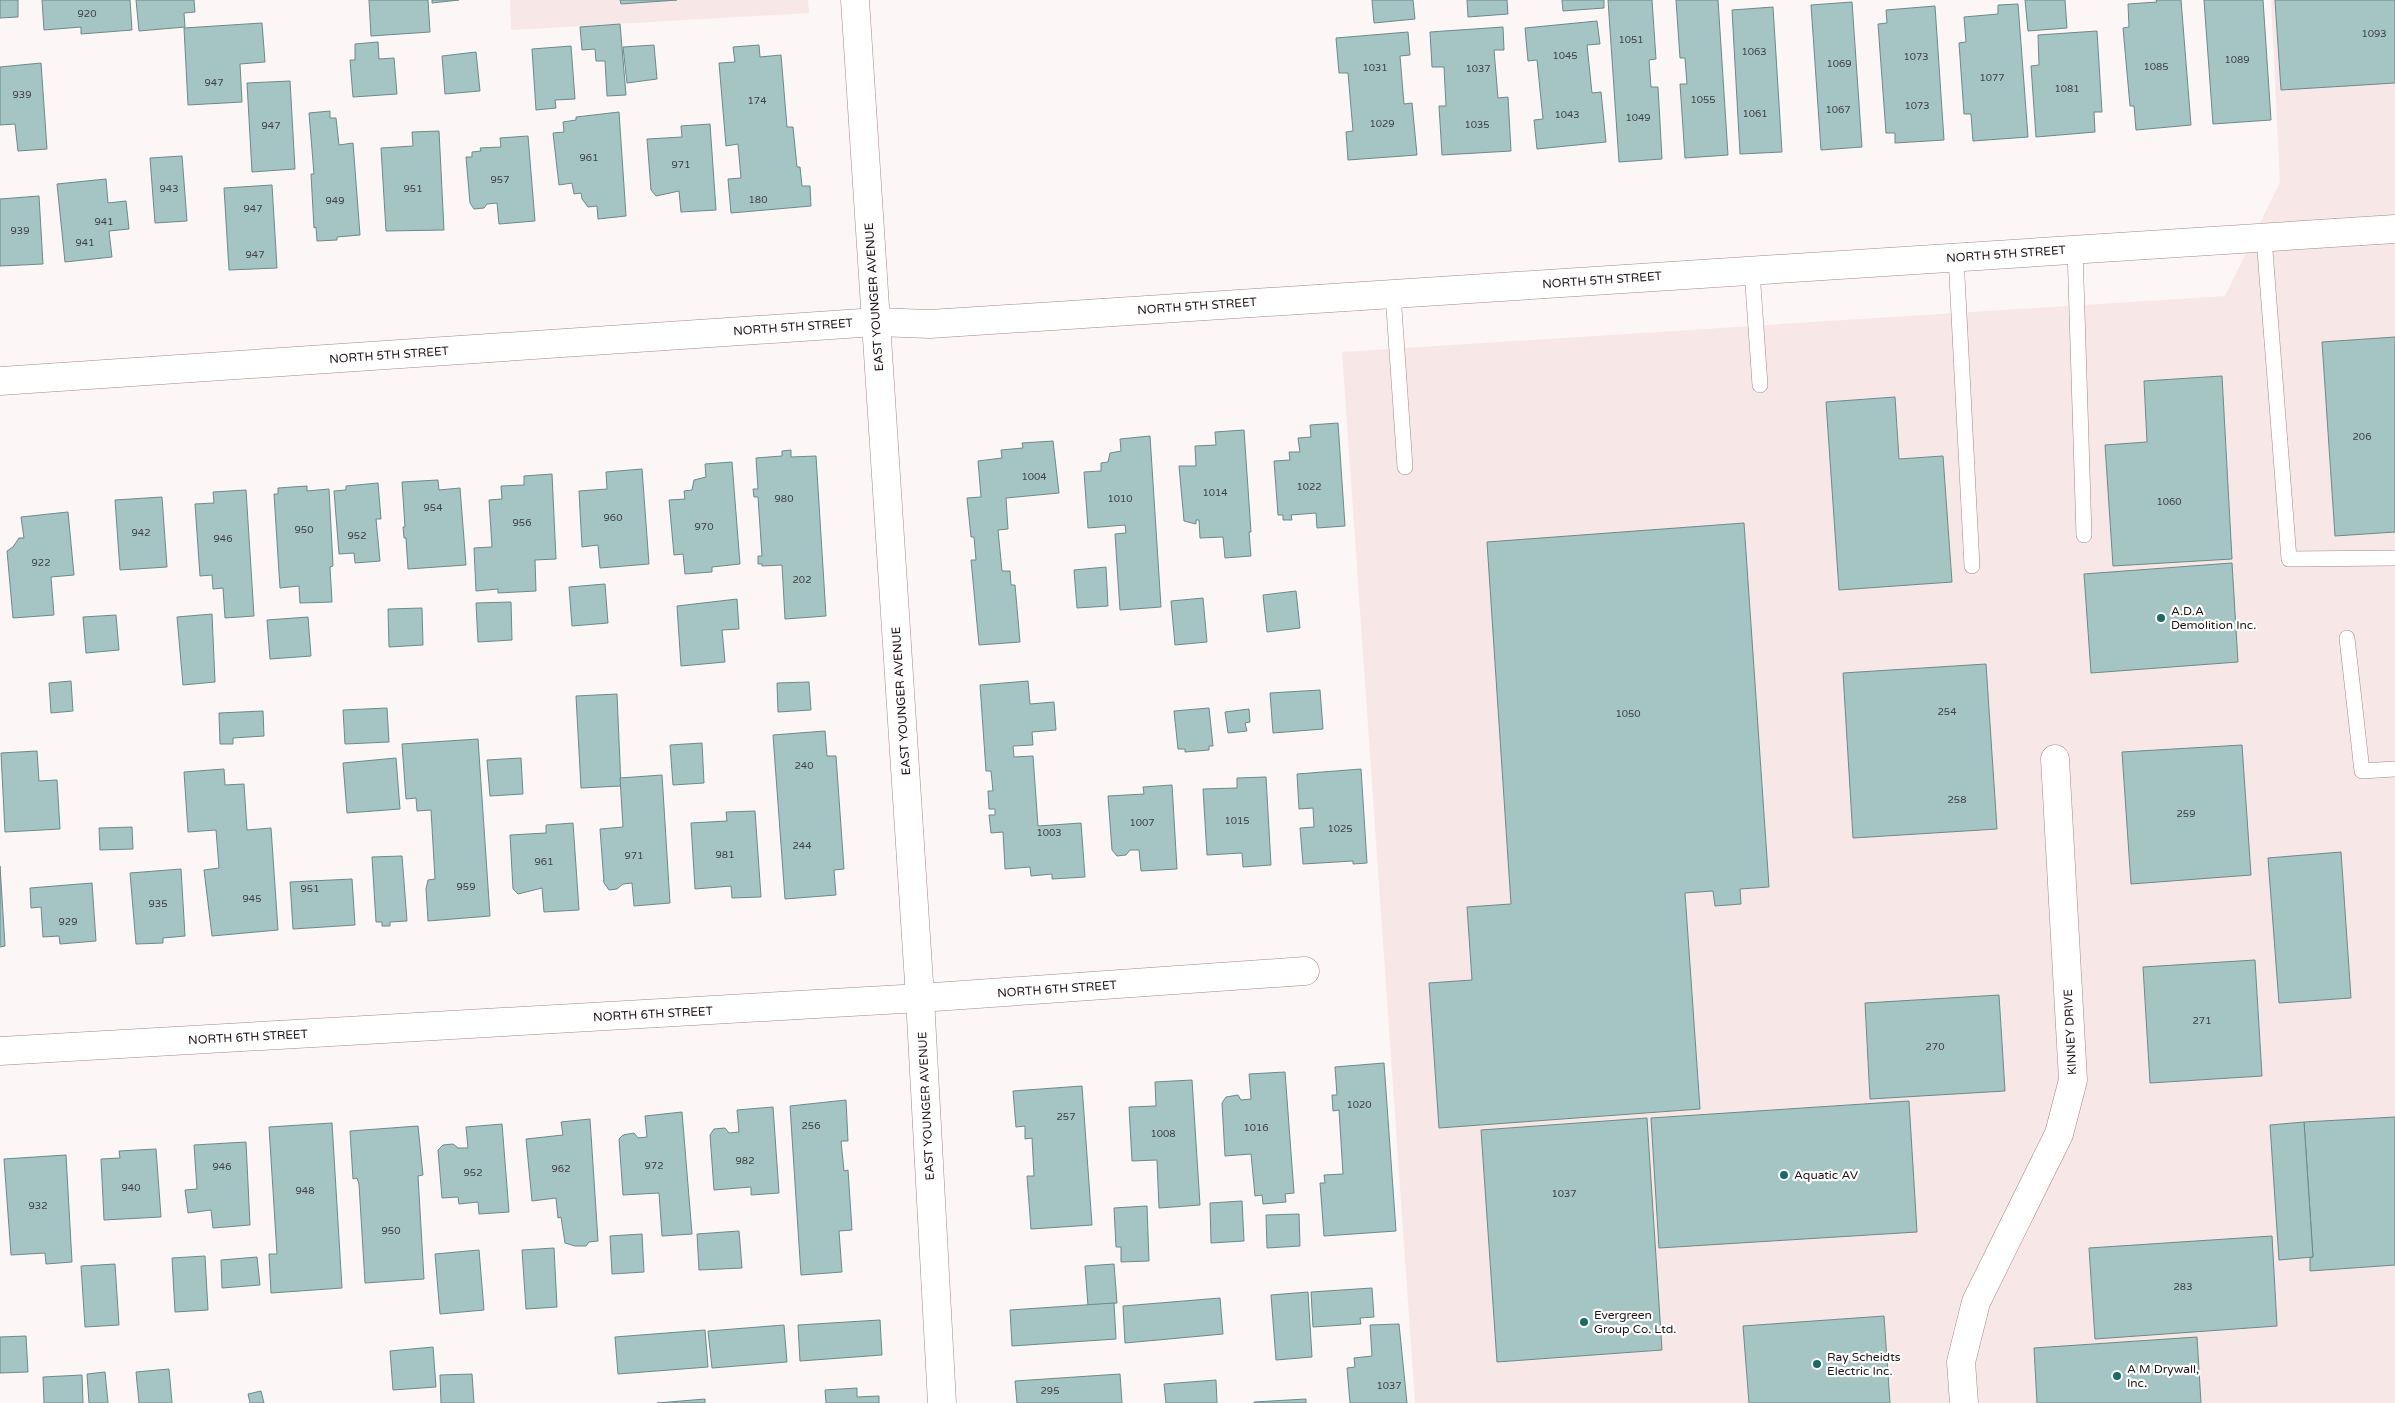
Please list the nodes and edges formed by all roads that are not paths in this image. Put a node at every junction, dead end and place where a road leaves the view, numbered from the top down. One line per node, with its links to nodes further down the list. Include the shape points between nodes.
1 (855, 0): 8 (street, EAST YOUNGER AVENUE)
2 (2395, 229): 3 (street, NORTH 5TH STREET)
3 (2264, 238): 4 (street, NORTH 5TH STREET); 13 (lane, via 2289,559)
4 (2075, 249): 5 (street, NORTH 5TH STREET); 12 (lane)
5 (1956, 257): 6 (street, NORTH 5TH STREET); 14 (lane)
6 (1752, 270): 7 (street, NORTH 5TH STREET); 10 (lane)
7 (1394, 294): 8 (street, NORTH 5TH STREET, via 930,324); 11 (lane)
8 (876, 322): 9 (street, NORTH 5TH STREET); 19 (street, EAST YOUNGER AVENUE)
9 (0, 381)
10 (1760, 385)
11 (1405, 467)
12 (2084, 535)
13 (2395, 558)
14 (1972, 566)
15 (2347, 638): 17 (lane, via 2362,771)
16 (2055, 759): 22 (street, KINNEY DRIVE, via 2073,1080 2059,1134 1976,1302 1961,1362)
17 (2395, 769)
18 (1305, 971): 19 (street, NORTH 6TH STREET)
19 (920, 998): 20 (street, NORTH 6TH STREET); 21 (street, EAST YOUNGER AVENUE)
20 (0, 1051)
21 (942, 1403)
22 (1964, 1403)

